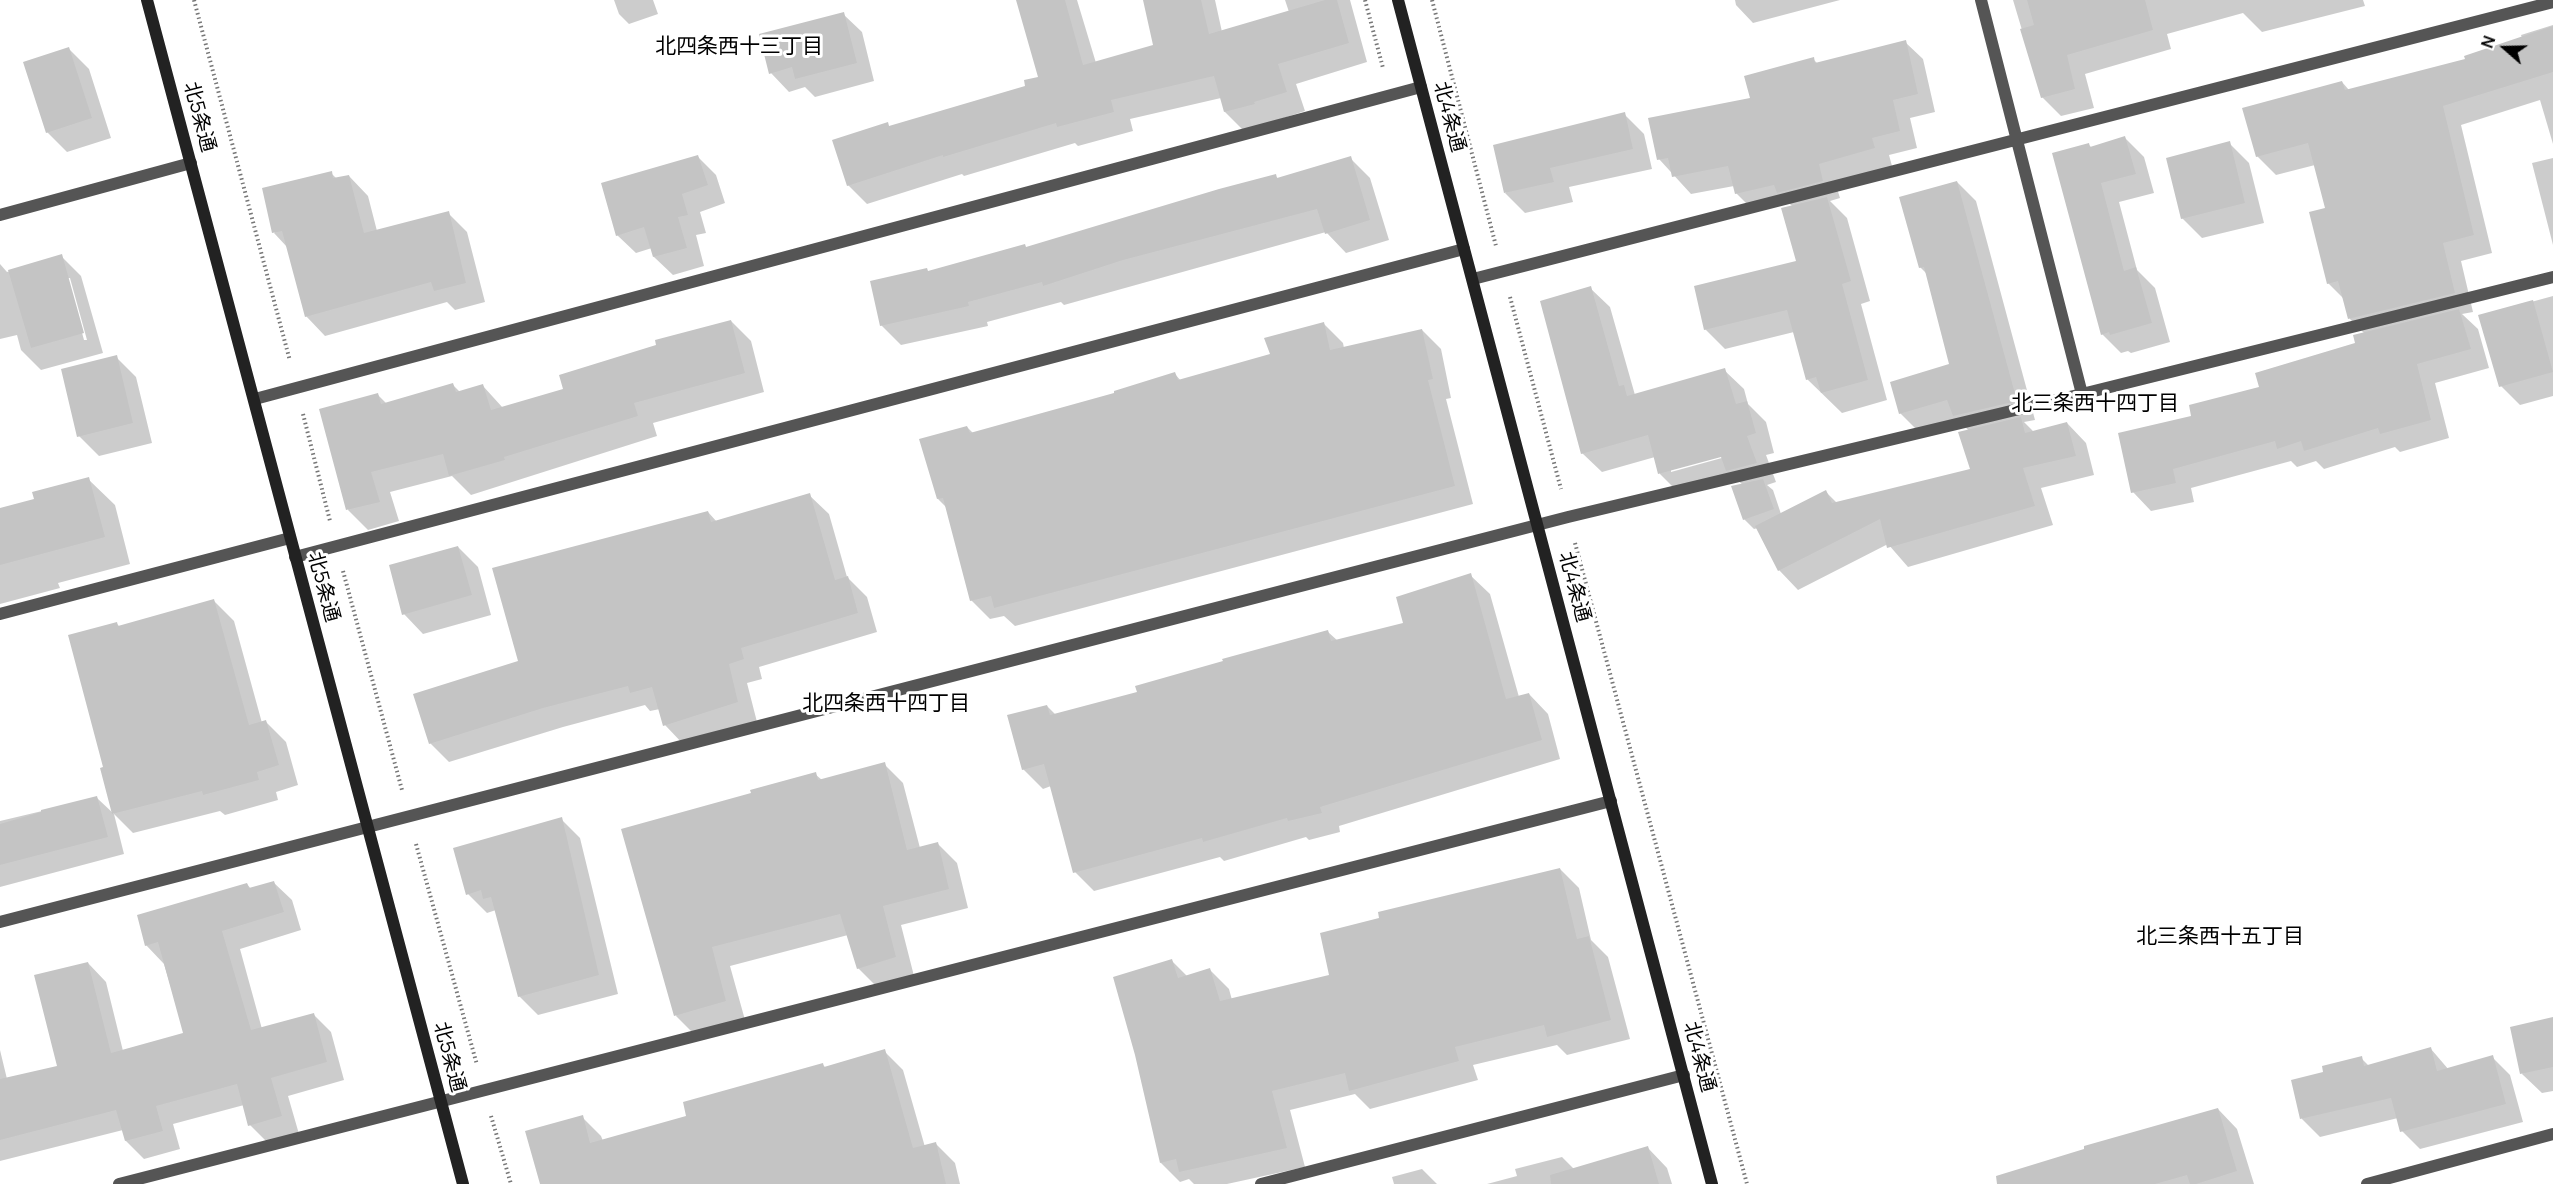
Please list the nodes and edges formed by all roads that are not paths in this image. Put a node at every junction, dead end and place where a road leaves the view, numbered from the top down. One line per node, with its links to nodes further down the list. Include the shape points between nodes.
1 (147, 0): 7 (street, 北5条通)
2 (1398, 0): 5 (street, 北4条通)
3 (1981, 0): 6 (street)
4 (2553, 2): 6 (street)
5 (1421, 87): 9 (street, 北4条通); 13 (street)
6 (2017, 138): 11 (street); 12 (street)
7 (191, 163): 8 (street); 13 (street, 北5条通)
8 (0, 215)
9 (1464, 249): 11 (street, 北4条通); 16 (street)
10 (2553, 277): 12 (street)
11 (1473, 279): 14 (street, 北4条通)
12 (2082, 394): 14 (street)
13 (255, 399): 15 (street, 北5条通)
14 (1537, 525): 18 (street, 北4条通); 19 (street)
15 (290, 538): 16 (street, 北5条通); 17 (street)
16 (295, 557): 19 (street, 北5条通)
17 (0, 614)
18 (1611, 801): 21 (street, 北4条通); 22 (street)
19 (369, 826): 20 (street); 22 (street, 北5条通)
20 (0, 922)
21 (1684, 1075): 26 (street); 27 (street, 北4条通)
22 (440, 1102): 24 (street); 25 (street, 北5条通)
23 (2553, 1134): 28 (street)
24 (119, 1184)
25 (463, 1184)
26 (1261, 1184)
27 (1712, 1184)
28 (2367, 1184)

